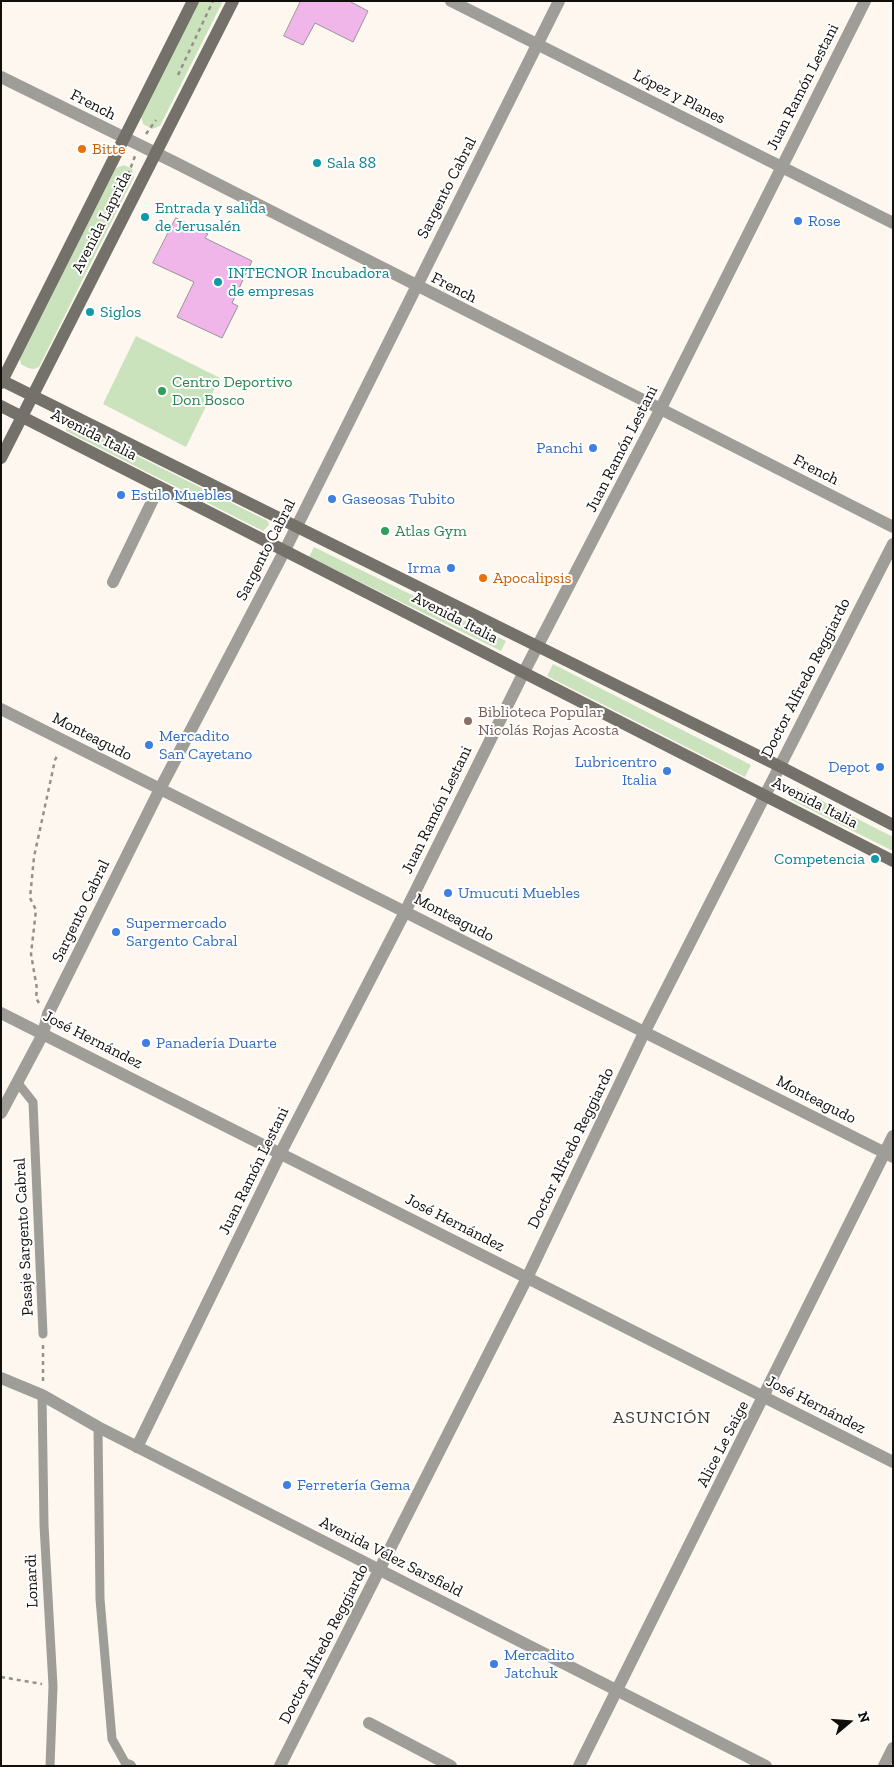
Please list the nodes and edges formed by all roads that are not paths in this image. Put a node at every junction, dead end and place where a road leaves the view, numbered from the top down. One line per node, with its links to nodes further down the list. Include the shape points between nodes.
1 (193, 1): 8 (main road, Avenida Laprida)
2 (233, 1): 9 (main road, Avenida Laprida)
3 (451, 1): 6 (street, López y Planes)
4 (559, 1): 6 (street, Sargento Cabral)
5 (865, 1): 10 (street, Juan Ramón Lestani)
6 (537, 43): 10 (street, López y Planes); 12 (street, Sargento Cabral)
7 (1, 77): 8 (street, French)
8 (125, 139): 9 (street, French); 13 (main road, Avenida Laprida)
9 (155, 153): 12 (street, French); 14 (main road, Avenida Laprida)
10 (781, 167): 11 (street, López y Planes); 16 (street, Juan Ramón Lestani)
11 (893, 223)
12 (416, 286): 16 (street, French); 20 (street, Sargento Cabral)
13 (2, 381): 14 (main road, Avenida Italia)
14 (32, 396): 17 (main road, Avenida Laprida); 20 (main road, Avenida Italia)
15 (1, 406): 17 (main road, Avenida Italia)
16 (660, 410): 21 (street, French); 25 (street, Juan Ramón Lestani)
17 (22, 417): 18 (main road, Avenida Laprida); 19 (main road, Avenida Italia)
18 (1, 458)
19 (159, 487): 23 (main road, Avenida Italia); 24 (street)
20 (296, 526): 23 (street, Sargento Cabral); 25 (main road, Avenida Italia)
21 (893, 527)
22 (893, 544): 28 (street, Doctor Alfredo Reggiardo)
23 (285, 550): 26 (main road, Avenida Italia); 29 (street, Sargento Cabral)
24 (112, 582)
25 (537, 647): 26 (street, Juan Ramón Lestani); 28 (main road, Avenida Italia)
26 (524, 672): 30 (main road, Avenida Italia); 33 (street, Juan Ramón Lestani)
27 (1, 709): 29 (street, Monteagudo)
28 (779, 766): 30 (street, Doctor Alfredo Reggiardo); 31 (main road, Avenida Italia)
29 (160, 790): 33 (street, Monteagudo); 36 (street, Sargento Cabral, via 48,1014)
30 (765, 796): 32 (main road, Avenida Italia); 35 (street, Doctor Alfredo Reggiardo)
31 (893, 825)
32 (893, 861)
33 (405, 912): 35 (street, Monteagudo); 40 (street, Juan Ramón Lestani)
34 (1, 1013): 36 (street, José Hernández)
35 (644, 1032): 41 (street, Monteagudo); 42 (street, Doctor Alfredo Reggiardo)
36 (43, 1034): 37 (street, Sargento Cabral); 40 (street, José Hernández)
37 (17, 1082): 38 (street, Sargento Cabral); 43 (lane, Pasaje Sargento Cabral, via 33,1102)
38 (1, 1113)
39 (893, 1136): 41 (street, Alice Le Saige)
40 (281, 1152): 42 (street, José Hernández); 48 (street, Juan Ramón Lestani)
41 (889, 1154): 46 (street, Alice Le Saige)
42 (527, 1278): 46 (street, José Hernández); 50 (street, Doctor Alfredo Reggiardo)
43 (43, 1334)
44 (1, 1378): 45 (street, Avenida Vélez Sarsfield)
45 (42, 1395): 47 (street, Avenida Vélez Sarsfield); 55 (lane, Lonardi, via 53,1686)
46 (764, 1397): 49 (street, José Hernández); 51 (street, Alice Le Saige)
47 (98, 1427): 48 (street, Avenida Vélez Sarsfield); 54 (lane, via 100,1599 112,1739)
48 (137, 1447): 50 (street, Avenida Vélez Sarsfield)
49 (893, 1462)
50 (380, 1569): 51 (street, Avenida Vélez Sarsfield); 56 (street, Doctor Alfredo Reggiardo)
51 (618, 1690): 58 (street, Alice Le Saige); 59 (street, Avenida Vélez Sarsfield)
52 (368, 1723): 57 (street)
53 (893, 1748): 60 (street)
54 (128, 1765)
55 (50, 1766)
56 (280, 1766)
57 (451, 1766)
58 (579, 1766)
59 (766, 1766)
60 (884, 1766)

